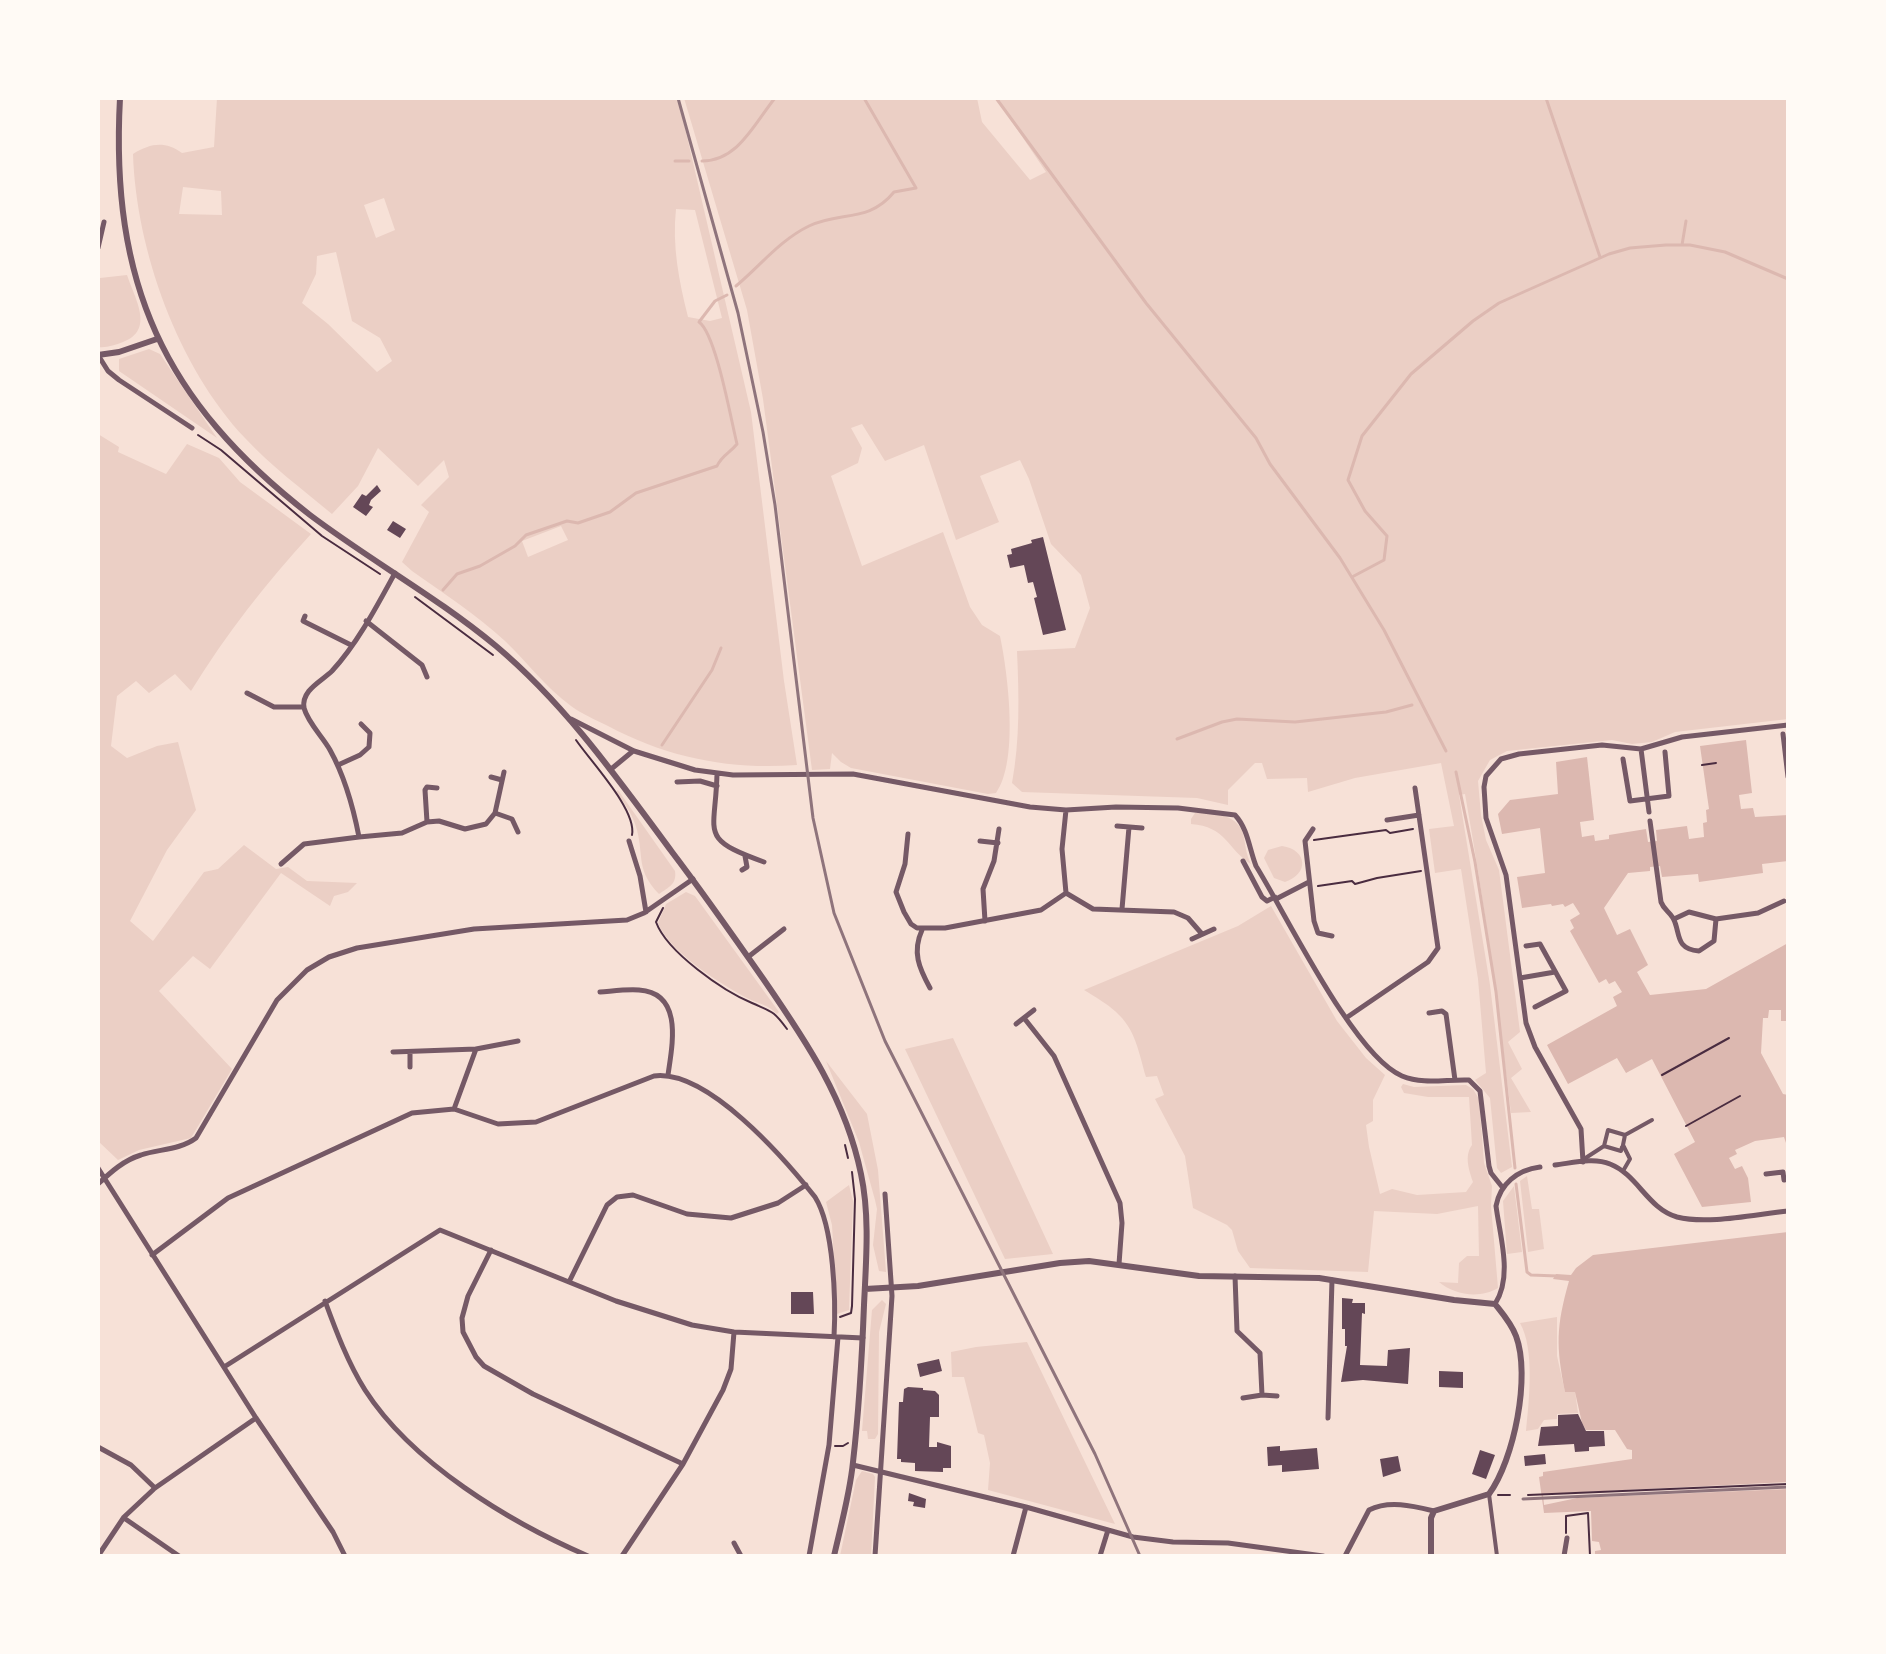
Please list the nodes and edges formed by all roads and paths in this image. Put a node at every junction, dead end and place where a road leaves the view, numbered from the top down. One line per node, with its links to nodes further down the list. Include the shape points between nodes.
1 (120, 98): 4 (street, via 124,232)
2 (104, 222): 3 (street)
3 (98, 248)
4 (157, 339): 5 (street); 7 (street, via 205,414 254,466 309,514)
5 (98, 355): 6 (street, via 119,380)
6 (192, 428)
7 (395, 572): 8 (street); 14 (street, via 499,649)
8 (366, 621): 10 (street); 11 (street, via 422,665)
9 (295, 629): 10 (street, via 304,619)
10 (351, 645): 13 (street, via 308,693)
11 (427, 677)
12 (247, 693): 13 (street, via 274,707)
13 (304, 707): 23 (street)
14 (570, 719): 19 (street); 25 (street)
15 (361, 724): 23 (street, via 370,733 369,747)
16 (1788, 725): 18 (street, via 1682,737)
17 (1783, 734): 29 (street)
18 (1641, 749): 35 (street); 82 (street, via 1602,745 1519,754 1501,759 1486,776 1486,818 1506,875)
19 (634, 751): 25 (street); 27 (street)
20 (1665, 752): 35 (street, via 1669,796)
21 (1623, 759): 35 (street, via 1630,801)
22 (1716, 763): 24 (path)
23 (338, 765): 51 (street)
24 (1702, 765)
25 (610, 770): 62 (street)
26 (504, 772): 30 (street)
27 (717, 773): 32 (street); 36 (street, via 853,774)
28 (491, 777): 30 (street)
29 (1788, 777)
30 (502, 780): 38 (street)
31 (677, 782): 32 (street)
32 (717, 786): 56 (street, via 716,835 727,848)
33 (437, 788): 42 (street, via 425,790)
34 (1415, 788): 39 (street)
35 (1647, 799): 37 (street)
36 (1066, 810): 64 (street); 65 (street, via 1148,806 1235,815)
37 (1649, 812)
38 (495, 813): 42 (street, via 477,828); 49 (street, via 512,819)
39 (1419, 815): 40 (street); 46 (street)
40 (1387, 820)
41 (1650, 821): 70 (street, via 1663,908)
42 (427, 822): 51 (street, via 402,833)
43 (1117, 826): 44 (street)
44 (1129, 827): 45 (street); 68 (street)
45 (1142, 828)
46 (1421, 828): 54 (path); 61 (street)
47 (999, 829): 55 (street)
48 (1313, 829): 54 (street)
49 (518, 832)
50 (908, 834): 75 (street, via 897,895 911,924)
51 (359, 837): 59 (street, via 304,844)
52 (629, 841): 69 (street)
53 (980, 841): 55 (street)
54 (1305, 841): 63 (street)
55 (998, 843): 72 (street, via 983,889)
56 (745, 855): 58 (street); 60 (street, via 747,867)
57 (1243, 861): 65 (street, via 1262,897)
58 (764, 862)
59 (281, 864)
60 (742, 870)
61 (1427, 871): 63 (path, via 1355,884); 89 (street, via 1437,941 1434,955)
62 (693, 879): 66 (street); 80 (street)
63 (1309, 884): 65 (street); 77 (street, via 1315,928)
64 (1066, 893): 68 (street, via 1093,909); 72 (street, via 1041,910)
65 (1276, 898): 89 (street)
66 (661, 901): 69 (street); 92 (path, via 663,911 656,922 673,949 735,993 770,1009)
67 (1784, 901): 71 (street, via 1758,913)
68 (1122, 909): 76 (street, via 1174,912)
69 (646, 912): 117 (street, via 618,921 438,934 329,957 307,970 277,1000 196,1138 138,1155)
70 (1674, 919): 71 (street, via 1689,912); 71 (street, via 1678,937 1694,951 1714,941)
71 (1716, 919)
72 (985, 921): 75 (street)
73 (784, 929): 80 (street)
74 (1214, 929): 76 (street)
75 (923, 930): 83 (street, via 916,947)
76 (1202, 934): 78 (street)
77 (1332, 936)
78 (1192, 939)
79 (1526, 946): 81 (street, via 1540,944)
80 (748, 957): 130 (street, via 816,1058 848,1126 865,1202)
81 (1555, 972): 82 (street); 85 (street, via 1566,991)
82 (1520, 978): 111 (street, via 1529,1034 1581,1129)
83 (930, 988)
84 (600, 992): 100 (street, via 638,990 664,1003 674,1023)
85 (1535, 1007)
86 (1034, 1010): 88 (street)
87 (1429, 1013): 102 (street, via 1446,1014)
88 (1024, 1018): 90 (street); 126 (street, via 1054,1056 1120,1203)
89 (1346, 1018): 102 (street, via 1386,1067 1418,1080)
90 (1016, 1024)
91 (505, 1032): 95 (street)
92 (790, 1033)
93 (1729, 1038): 101 (path)
94 (518, 1041): 95 (street)
95 (506, 1042): 96 (street)
96 (476, 1049): 97 (street); 104 (street)
97 (410, 1051): 98 (street); 99 (street)
98 (393, 1052)
99 (410, 1067)
100 (668, 1075): 104 (street, via 536,1122 498,1124); 120 (street, via 720,1100)
101 (1662, 1075)
102 (1455, 1080): 121 (street, via 1469,1080 1480,1091 1489,1166)
103 (1740, 1096): 106 (path)
104 (454, 1109): 125 (street, via 412,1113 285,1170 219,1204)
105 (1652, 1120): 107 (street)
106 (1686, 1126)
107 (1625, 1135): 109 (street); 110 (street, via 1608,1130)
108 (844, 1142): 134 (path, via 854,1183 855,1254 851,1313)
109 (1623, 1145): 110 (street, via 1621,1151); 115 (street, via 1630,1159)
110 (1604, 1146): 111 (street)
111 (1584, 1161): 112 (street); 115 (street, via 1610,1163)
112 (1555, 1165)
113 (1540, 1167): 121 (street, via 1519,1173)
114 (98, 1168): 117 (street)
115 (1623, 1171): 123 (street, via 1654,1204 1678,1217)
116 (1766, 1174): 118 (street, via 1783,1172)
117 (104, 1178): 119 (street); 125 (street)
118 (1788, 1179)
119 (98, 1184)
120 (806, 1185): 129 (street, via 778,1203 731,1218 687,1214 633,1195 617,1197 607,1205); 134 (street, via 826,1222)
121 (1503, 1188): 133 (street, via 1496,1206 1504,1277)
122 (885, 1194): 131 (street)
123 (1788, 1211)
124 (491, 1250): 129 (street); 132 (street, via 434,1231); 146 (street, via 462,1318 463,1332 484,1366)
125 (152, 1255): 138 (street)
126 (1119, 1264): 127 (street); 131 (street, via 1089,1261)
127 (1235, 1276): 128 (street); 139 (street, via 1237,1331 1260,1353)
128 (1332, 1279): 133 (street); 143 (street)
129 (569, 1282): 135 (street, via 664,1317)
130 (865, 1289): 131 (street); 137 (street)
131 (891, 1289): 148 (street)
132 (325, 1301): 138 (street); 163 (street, via 365,1389 396,1431 474,1493)
133 (1495, 1304): 151 (street, via 1519,1346 1519,1408 1501,1474)
134 (834, 1317): 136 (street)
135 (734, 1332): 136 (street); 146 (street, via 730,1375)
136 (836, 1337): 137 (street); 166 (street, via 829,1445)
137 (863, 1338): 147 (street)
138 (224, 1367): 142 (street)
139 (1262, 1395): 140 (street); 141 (street)
140 (1277, 1396)
141 (1243, 1398)
142 (256, 1418): 150 (street); 162 (street)
143 (1328, 1418)
144 (99, 1448): 145 (street); 150 (street, via 131,1465)
145 (98, 1455)
146 (683, 1464): 164 (street)
147 (853, 1465): 148 (street); 167 (street)
148 (881, 1471): 154 (street); 168 (street)
149 (1788, 1484): 153 (path)
150 (155, 1488): 156 (street)
151 (1489, 1494): 152 (path); 155 (street); 174 (street)
152 (1510, 1495)
153 (1528, 1495)
154 (1026, 1507): 157 (street); 169 (street)
155 (1434, 1511): 172 (street, via 1412,1505 1369,1510); 173 (street)
156 (124, 1517): 160 (street); 161 (street)
157 (1108, 1530): 170 (street); 171 (street, via 1149,1540 1228,1543)
158 (1567, 1538): 175 (street); 176 (path, via 1566,1516 1588,1513)
159 (734, 1543): 165 (street)
160 (98, 1556)
161 (179, 1556)
162 (345, 1556)
163 (588, 1556)
164 (622, 1556)
165 (741, 1556)
166 (809, 1556)
167 (834, 1556)
168 (875, 1556)
169 (1013, 1556)
170 (1100, 1556)
171 (1323, 1556)
172 (1345, 1556)
173 (1431, 1556)
174 (1497, 1556)
175 (1564, 1556)
176 (1590, 1556)

